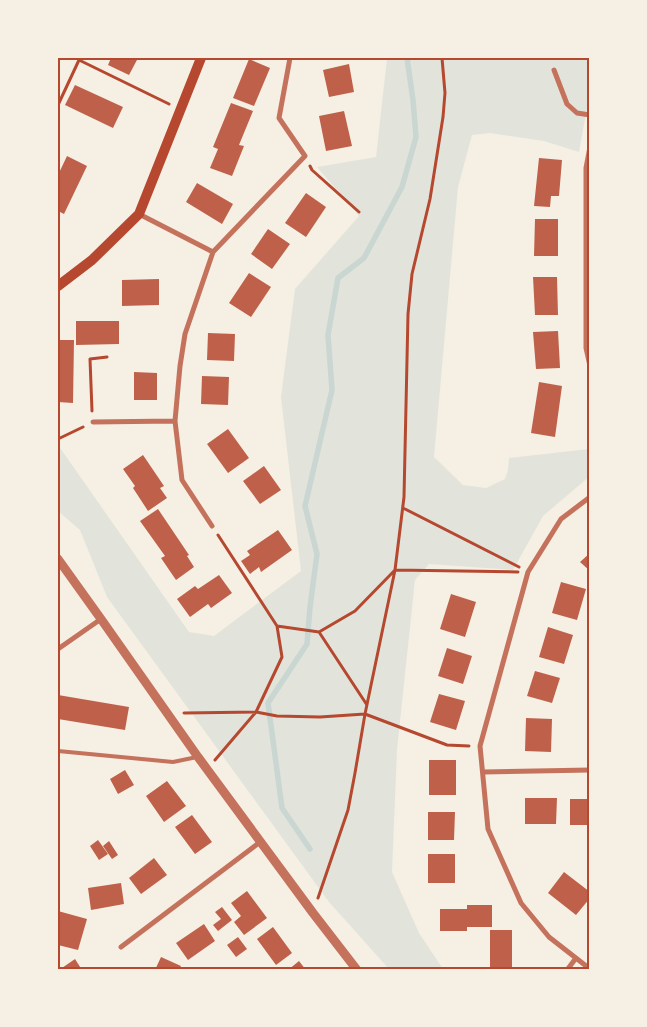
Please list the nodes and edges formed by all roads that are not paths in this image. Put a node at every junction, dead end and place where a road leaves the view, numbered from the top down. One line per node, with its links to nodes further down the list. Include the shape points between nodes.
1 (201, 58): 6 (main road)
2 (290, 58): 7 (street, via 279,118 305,156)
3 (554, 70): 4 (street, via 567,104 577,113)
4 (590, 115)
5 (590, 147): 9 (street, via 586,168 586,348)
6 (139, 214): 7 (street); 8 (main road, via 92,260)
7 (213, 252): 10 (street, via 185,334)
8 (58, 286)
9 (590, 366)
10 (176, 421): 11 (street); 13 (street, via 182,480)
11 (93, 422)
12 (590, 497): 20 (street, via 561,519 528,572 480,746)
13 (212, 526)
14 (58, 559): 15 (street)
15 (102, 619): 16 (street); 18 (street)
16 (58, 649)
17 (58, 751): 18 (lane, via 173,762)
18 (198, 757): 21 (street)
19 (590, 770): 20 (street)
20 (483, 772): 23 (street, via 488,829 521,903 549,937)
21 (260, 842): 22 (street); 25 (street)
22 (121, 947)
23 (576, 958): 24 (street); 26 (street)
24 (590, 969)
25 (356, 970)
26 (567, 970)

